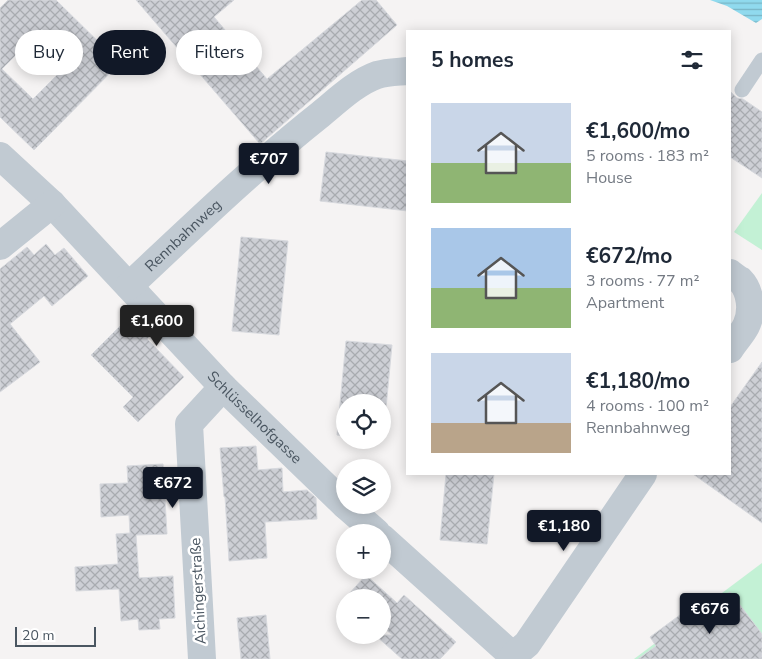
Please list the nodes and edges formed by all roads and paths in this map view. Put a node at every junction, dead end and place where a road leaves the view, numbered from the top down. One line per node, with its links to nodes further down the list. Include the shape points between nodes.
1 (762, 60): 3 (lane)
2 (406, 71): 8 (street, Rennbahnweg, via 378,74 347,93 252,172)
3 (742, 90)
4 (0, 156): 5 (street, Schlüsselhofgasse)
5 (52, 204): 6 (street); 8 (street, Schlüsselhofgasse)
6 (0, 246)
7 (731, 274): 9 (street, via 740,280 750,302 746,325)
8 (129, 286): 10 (street, Schlüsselhofgasse)
9 (731, 348)
10 (223, 387): 12 (street, Schlüsselhofgasse); 17 (street, Aichingerstraße, via 189,424)
11 (642, 475): 16 (street, via 527,644)
12 (336, 496)
13 (355, 514): 14 (street, Schlüsselhofgasse)
14 (367, 524)
15 (391, 546): 16 (street)
16 (512, 657)
17 (202, 659)

